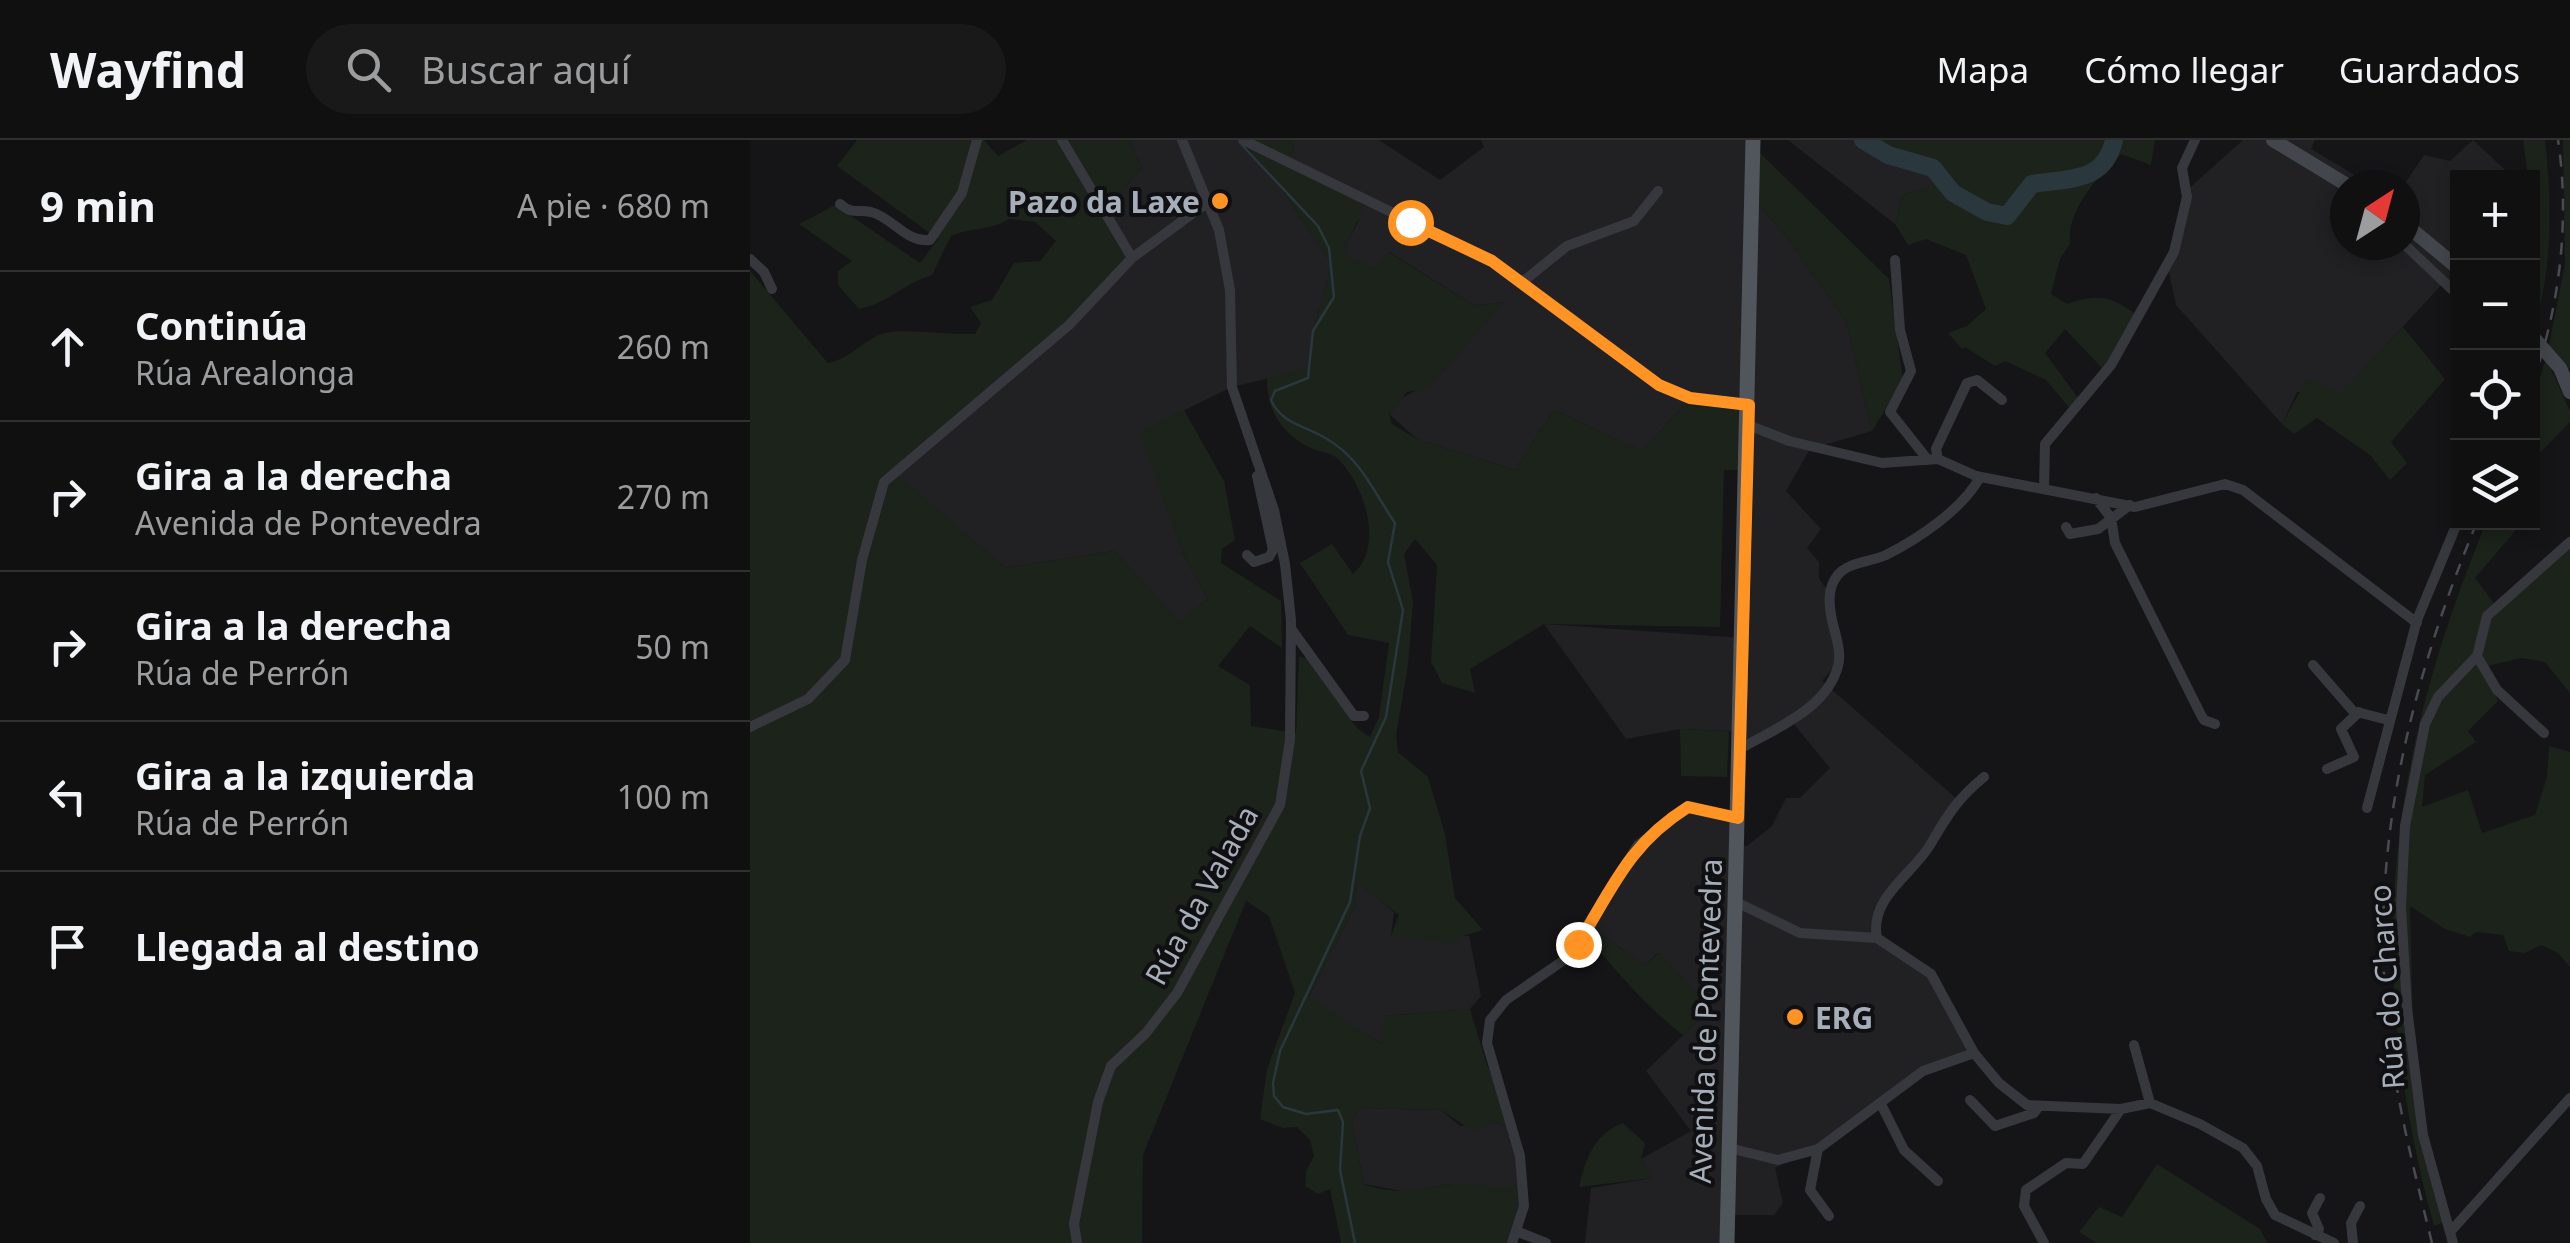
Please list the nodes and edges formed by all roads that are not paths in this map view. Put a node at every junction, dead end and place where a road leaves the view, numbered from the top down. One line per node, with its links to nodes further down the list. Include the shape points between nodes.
1 (978, 140): 11 (street, via 962,192 930,240 920,241 874,212 853,214)
2 (1062, 140): 13 (street)
3 (1182, 140): 10 (street, Rúa da Valada)
4 (1243, 140): 18 (street, via 1492,261)
5 (1753, 140): 24 (main road, Avenida de Pontevedra)
6 (2195, 140): 29 (street, via 2182,168 2187,197 2174,252 2112,366 2045,444)
7 (2273, 140): 8 (main road)
8 (2330, 175)
9 (1658, 192): 18 (street, via 1634,221 1566,246)
10 (1208, 202): 13 (street); 26 (street, Rúa da Valada, via 1230,290 1232,387)
11 (840, 204)
12 (2420, 236): 17 (main road)
13 (1132, 258): 45 (street, via 1068,325 884,482 844,660 808,699)
14 (750, 259): 20 (street)
15 (2420, 259): 19 (street)
16 (1896, 260): 27 (street, via 1910,371 1890,412)
17 (2450, 261)
18 (1521, 283): 24 (street, via 1659,385 1690,398)
19 (2450, 287)
20 (772, 289)
21 (2540, 345): 22 (main road)
22 (2570, 392)
23 (2002, 400): 27 (street, via 1977,380 1967,382)
24 (1749, 405): 25 (main road, Avenida de Pontevedra)
25 (1748, 425): 27 (street, via 1882,464); 47 (main road, Avenida de Pontevedra)
26 (1255, 456): 36 (street, Rúa da Valada, via 1273,550 1254,562); 38 (street, Rúa da Valada, via 1278,528)
27 (1933, 460): 28 (street)
28 (1980, 476): 29 (street); 47 (street, via 1922,533 1842,570 1829,592 1838,666 1832,678 1802,714)
29 (2044, 489): 30 (street)
30 (2096, 497): 31 (street); 32 (street)
31 (2130, 505): 32 (street); 37 (street, via 2226,484 2242,490)
32 (2111, 518): 33 (street, via 2098,529 2070,534); 44 (street, via 2115,543 2200,713)
33 (2066, 527)
34 (2454, 530): 37 (street)
35 (2570, 542): 39 (street, Rúa do Charco, via 2487,616)
36 (1246, 555)
37 (2416, 623): 43 (street)
38 (1291, 629): 42 (street, Rúa da Valada, via 1354,716); 71 (street, Rúa da Valada, via 1290,740 1280,804 1177,993 1111,1066 1074,1224)
39 (2476, 656): 46 (street, via 2496,690); 70 (street, Rúa do Charco, via 2438,698 2425,724 2405,826 2400,906 2423,1134)
40 (2313, 664): 41 (street)
41 (2359, 712): 43 (street); 48 (street, via 2341,729 2354,757)
42 (1364, 716)
43 (2388, 720): 50 (street)
44 (2215, 724)
45 (750, 727)
46 (2544, 734)
47 (1740, 748): 51 (main road, Avenida de Pontevedra)
48 (2326, 770)
49 (1984, 776): 53 (street, via 1943,817 1932,843 1879,908)
50 (2367, 808)
51 (1738, 818): 52 (main road, Avenida de Pontevedra); 68 (street, via 1688,807 1664,823 1616,874 1566,958 1506,1000 1490,1020 1487,1043 1520,1156 1524,1206)
52 (1736, 902): 53 (street, via 1800,934); 62 (main road, Avenida de Pontevedra)
53 (1876, 938): 55 (street, via 1940,984)
54 (2134, 1045): 58 (street)
55 (1974, 1053): 59 (street, via 1923,1071); 60 (street, via 1999,1083 2027,1105)
56 (2570, 1098): 70 (street)
57 (1970, 1100): 60 (street, via 1995,1126)
58 (2150, 1103): 61 (street); 69 (street, via 2243,1148 2258,1166 2276,1215)
59 (1881, 1104): 63 (street); 64 (street, via 1904,1150)
60 (2039, 1106): 61 (street)
61 (2121, 1109): 75 (street, via 2083,1164 2066,1163 2026,1190 2024,1206)
62 (1729, 1148): 63 (street, via 1778,1160); 74 (main road, Avenida de Pontevedra)
63 (1818, 1150): 67 (street, via 1810,1190)
64 (1938, 1182)
65 (2320, 1198): 69 (street, via 2312,1213)
66 (2360, 1206): 77 (street, via 2351,1223)
67 (1829, 1216)
68 (1516, 1231): 72 (street); 73 (street)
69 (2316, 1234): 76 (street)
70 (2452, 1237)
71 (1077, 1243)
72 (1512, 1243)
73 (1546, 1243)
74 (1727, 1243)
75 (2044, 1243)
76 (2334, 1243)
77 (2352, 1243)

